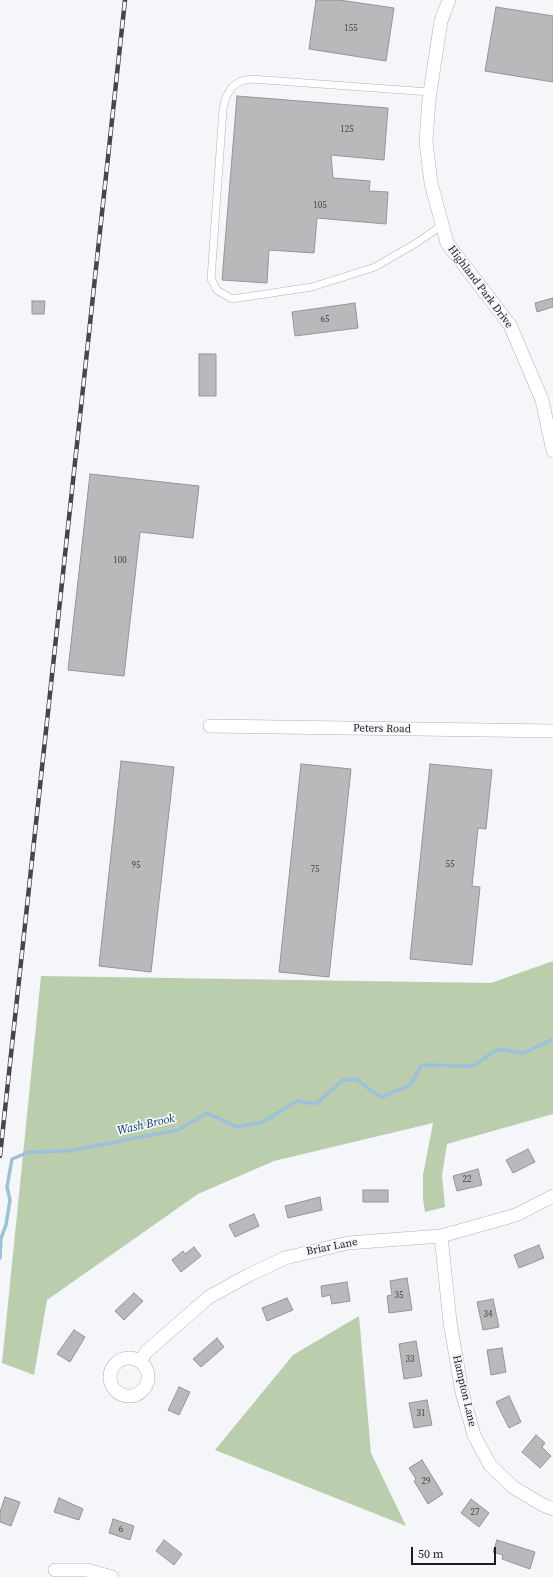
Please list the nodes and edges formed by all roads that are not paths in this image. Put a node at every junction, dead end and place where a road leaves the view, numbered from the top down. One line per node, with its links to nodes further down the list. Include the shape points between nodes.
1 (450, 0): 2 (street, Highland Park Drive, via 441,21)
2 (430, 92): 3 (street, Highland Park Drive, via 426,142 431,183); 3 (lane, via 251,79 240,81 232,87 224,102 211,279 217,290 232,299 312,287 375,267)
3 (442, 225): 4 (street, Highland Park Drive, via 447,243 510,325 542,400)
4 (553, 451)
5 (210, 726): 6 (street, Peters Road)
6 (553, 731)
7 (553, 1196): 8 (street, Briar Lane, via 516,1215)
8 (441, 1236): 9 (street, Briar Lane, via 348,1243 285,1258 209,1297 146,1352); 10 (street, Hampton Lane, via 451,1329 462,1392 474,1435 490,1465 513,1487)
9 (140, 1362)
10 (553, 1509)
11 (55, 1570): 12 (street, via 87,1570)
12 (112, 1577)

